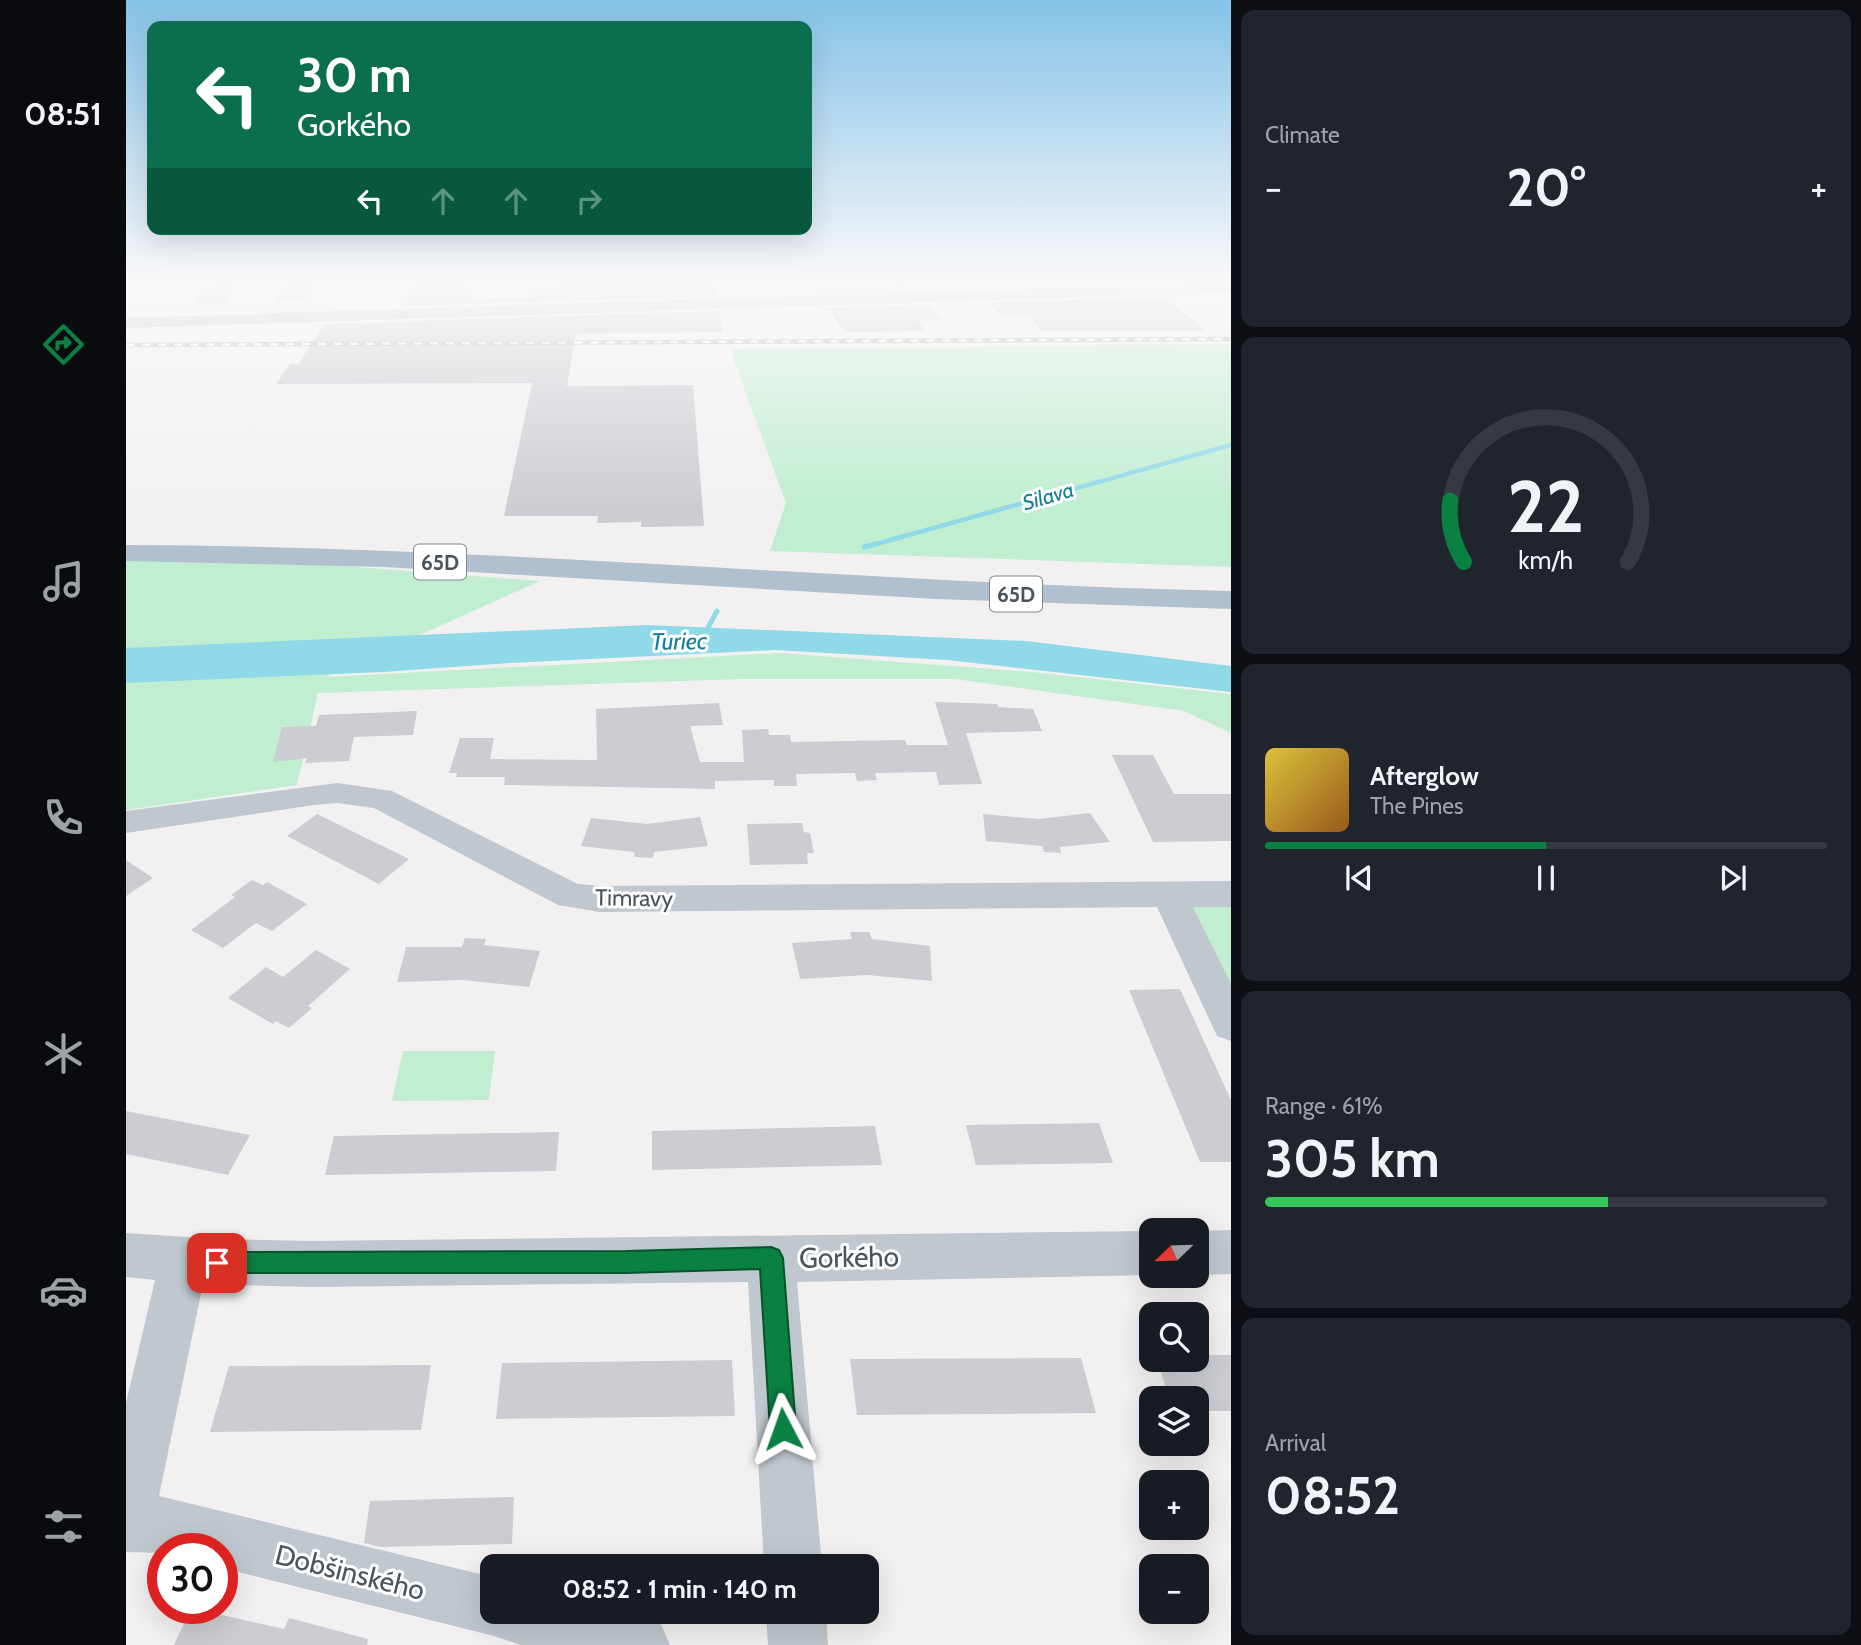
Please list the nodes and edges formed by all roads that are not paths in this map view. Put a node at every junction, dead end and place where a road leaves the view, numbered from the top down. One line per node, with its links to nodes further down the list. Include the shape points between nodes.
1 (126, 539): 3 (main road, 65D, via 424,546 839,570)
2 (126, 553): 4 (main road, 65D, via 401,560 960,592)
3 (1231, 583)
4 (1231, 600)
5 (126, 822): 7 (street, Timravy, via 314,795 362,794 381,798 571,896)
6 (1231, 894): 7 (street, Timravy)
7 (1169, 895): 8 (street)
8 (1231, 1025)
9 (1231, 1252): 11 (street)
10 (1139, 1253): 13 (street, Gorkého)
11 (1209, 1253)
12 (126, 1255): 14 (street, Gorkého)
13 (771, 1258): 14 (street, Gorkého); 16 (street)
14 (184, 1261): 15 (street)
15 (126, 1522): 17 (street, Dobšinského, via 167,1525)
16 (792, 1554)
17 (480, 1604)
18 (557, 1624): 20 (street)
19 (797, 1624): 21 (street)
20 (640, 1645)
21 (799, 1645)

